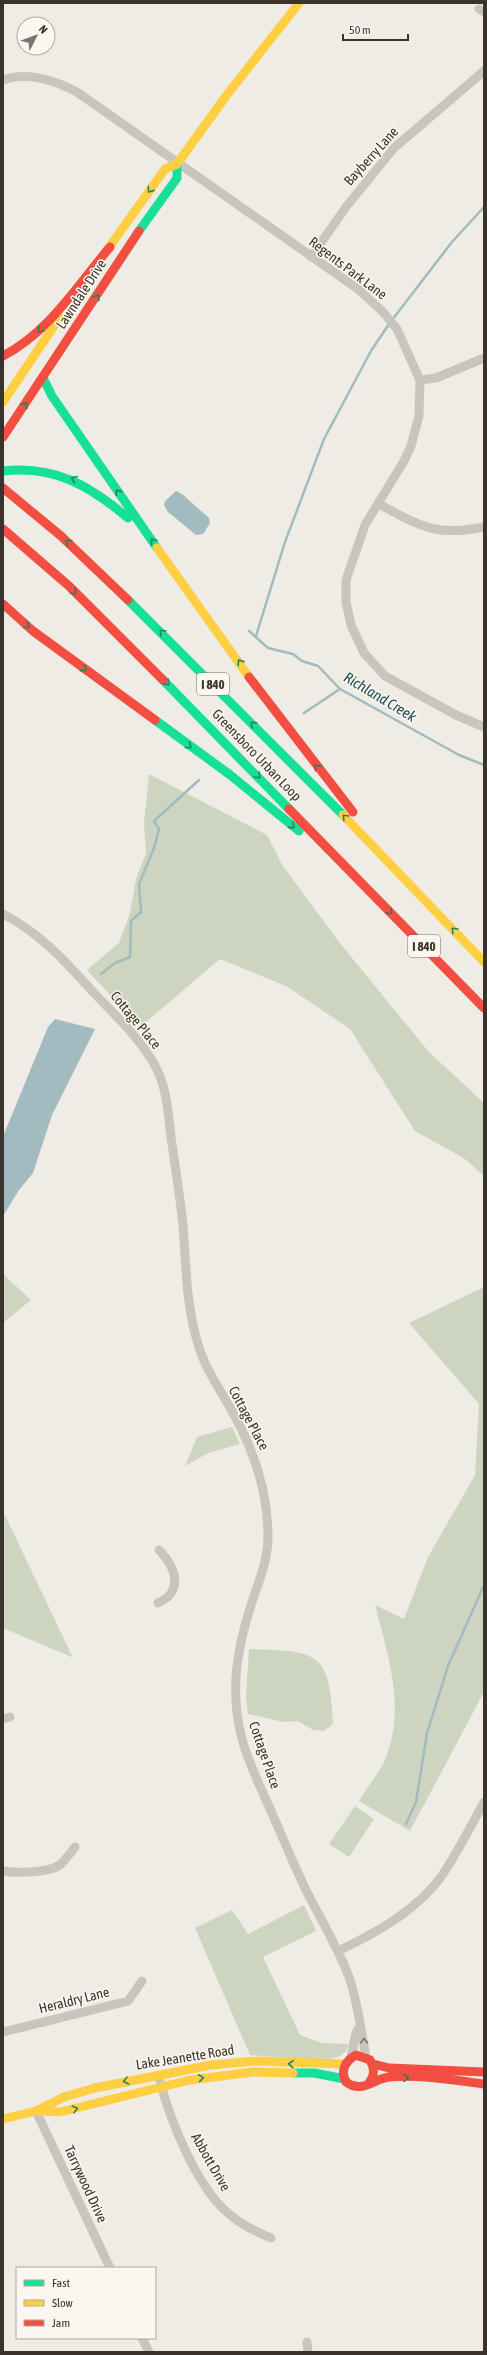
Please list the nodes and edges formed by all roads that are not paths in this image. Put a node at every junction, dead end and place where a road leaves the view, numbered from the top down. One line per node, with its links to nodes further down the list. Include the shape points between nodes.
1 (300, 3): 4 (main road, Lawndale Drive, via 226,96)
2 (484, 71): 6 (street, Bayberry Lane, via 394,148 346,207)
3 (3, 80): 4 (street, Regents Park Lane, via 12,77 37,77 63,84)
4 (177, 164): 5 (main road, Lawndale Drive, one-way to 5, via 165,169); 6 (street, Regents Park Lane); 9 (main road, Lawndale Drive, one-way to 4, via 134,238 177,178)
5 (110, 247): 7 (main road, one-way to 7, via 41,330 22,346); 11 (main road, Lawndale Drive)
6 (311, 257): 10 (street, Regents Park Lane, via 358,290 383,312 404,341)
7 (3, 356)
8 (484, 358): 10 (street, via 436,378)
9 (43, 378): 12 (main road, Lawndale Drive, one-way to 9); 16 (main road, one-way to 9, via 52,396)
10 (420, 380): 15 (street, Regents Park Lane, via 419,416 411,446)
11 (3, 402)
12 (3, 437)
13 (3, 471): 16 (main road, one-way to 13, via 128,518 96,490 72,478 34,470)
14 (5, 490): 24 (main road, Greensboro Urban Loop / I 840, one-way to 14, via 120,590 61,536)
15 (379, 504): 17 (street, via 416,525 435,530 454,532); 22 (street, Regents Park Lane, via 365,525 346,580 346,602 357,639 364,653 385,676 456,715)
16 (140, 524): 24 (main road, one-way to 16, via 271,707)
17 (484, 527)
18 (3, 529): 23 (main road, Greensboro Urban Loop / I 840, one-way to 23, via 108,624)
19 (3, 604): 21 (main road)
20 (3, 608): 21 (main road)
21 (14, 615): 23 (main road, one-way to 23, via 229,774)
22 (484, 727)
23 (363, 884): 27 (main road, Greensboro Urban Loop / I 840, one-way to 27)
24 (412, 884): 26 (main road, Greensboro Urban Loop / I 840, one-way to 24)
25 (3, 914): 33 (street, Cottage Place, via 33,932 62,958 135,1036 154,1064 165,1087 190,1308 198,1345 216,1386 231,1409 256,1461 266,1503 268,1539 264,1566 240,1643 235,1668 240,1728 256,1775 305,1888)
26 (484, 962)
27 (484, 1008)
28 (159, 1550): 29 (street, via 173,1566 174,1582 171,1594)
29 (158, 1603)
30 (484, 1802): 33 (street, via 442,1875 422,1898 394,1920)
31 (75, 1847): 32 (street, via 60,1864 45,1869 17,1873)
32 (3, 1871)
33 (338, 1951): 35 (street, Cottage Place, via 349,1979)
34 (142, 1981): 36 (street, Heraldry Lane, via 128,2001)
35 (360, 2026): 37 (street); 38 (street, Cottage Place, one-way to 35, via 364,2034)
36 (3, 2032)
37 (351, 2057): 38 (main road); 39 (main road)
38 (366, 2057): 40 (main road)
39 (344, 2064): 42 (main road, Lake Jeanette Road, one-way to 42, via 245,2061); 43 (main road)
40 (373, 2064): 41 (main road, via 389,2068); 44 (main road, via 374,2075)
41 (484, 2072)
42 (158, 2075): 46 (street, Abbott Drive); 47 (main road, Lake Jeanette Road, one-way to 47, via 56,2099)
43 (344, 2079): 44 (main road, via 353,2086 364,2087); 46 (main road, Lake Jeanette Road, one-way to 43, via 190,2080 253,2072 314,2073)
44 (368, 2084): 45 (main road, one-way to 45, via 389,2077)
45 (484, 2084)
46 (162, 2087): 47 (main road, Lake Jeanette Road, one-way to 46, via 60,2112); 49 (street, Abbott Drive, via 172,2121 214,2198 241,2224)
47 (36, 2111): 48 (main road, Lake Jeanette Road); 50 (street, Tarrywood Drive)
48 (3, 2119)
49 (271, 2238)
50 (110, 2267)
51 (142, 2339): 53 (street)
52 (307, 2342): 54 (street)
53 (149, 2352)
54 (308, 2352)

